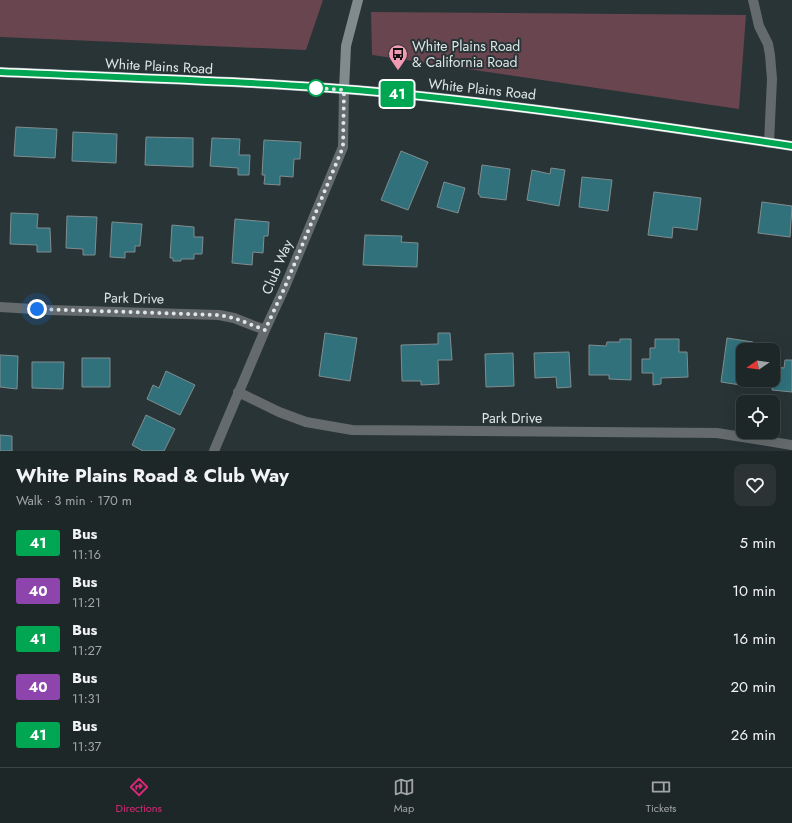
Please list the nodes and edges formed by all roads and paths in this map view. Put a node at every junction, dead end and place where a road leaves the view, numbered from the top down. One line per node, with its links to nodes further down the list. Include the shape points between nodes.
1 (358, 0): 4 (main road, via 346,46)
2 (753, 0): 5 (street, via 770,55 772,79)
3 (0, 72): 4 (main road, White Plains Road)
4 (344, 90): 5 (main road, White Plains Road, via 523,107); 8 (street, Club Way, via 343,147)
5 (769, 143): 6 (main road, White Plains Road)
6 (792, 146)
7 (0, 307): 8 (street, Park Drive, via 219,315)
8 (265, 330): 9 (street, Club Way)
9 (238, 392): 10 (street, Park Drive, via 306,422 352,430 717,433); 11 (street, Club Way)
10 (792, 445)
11 (214, 451)

